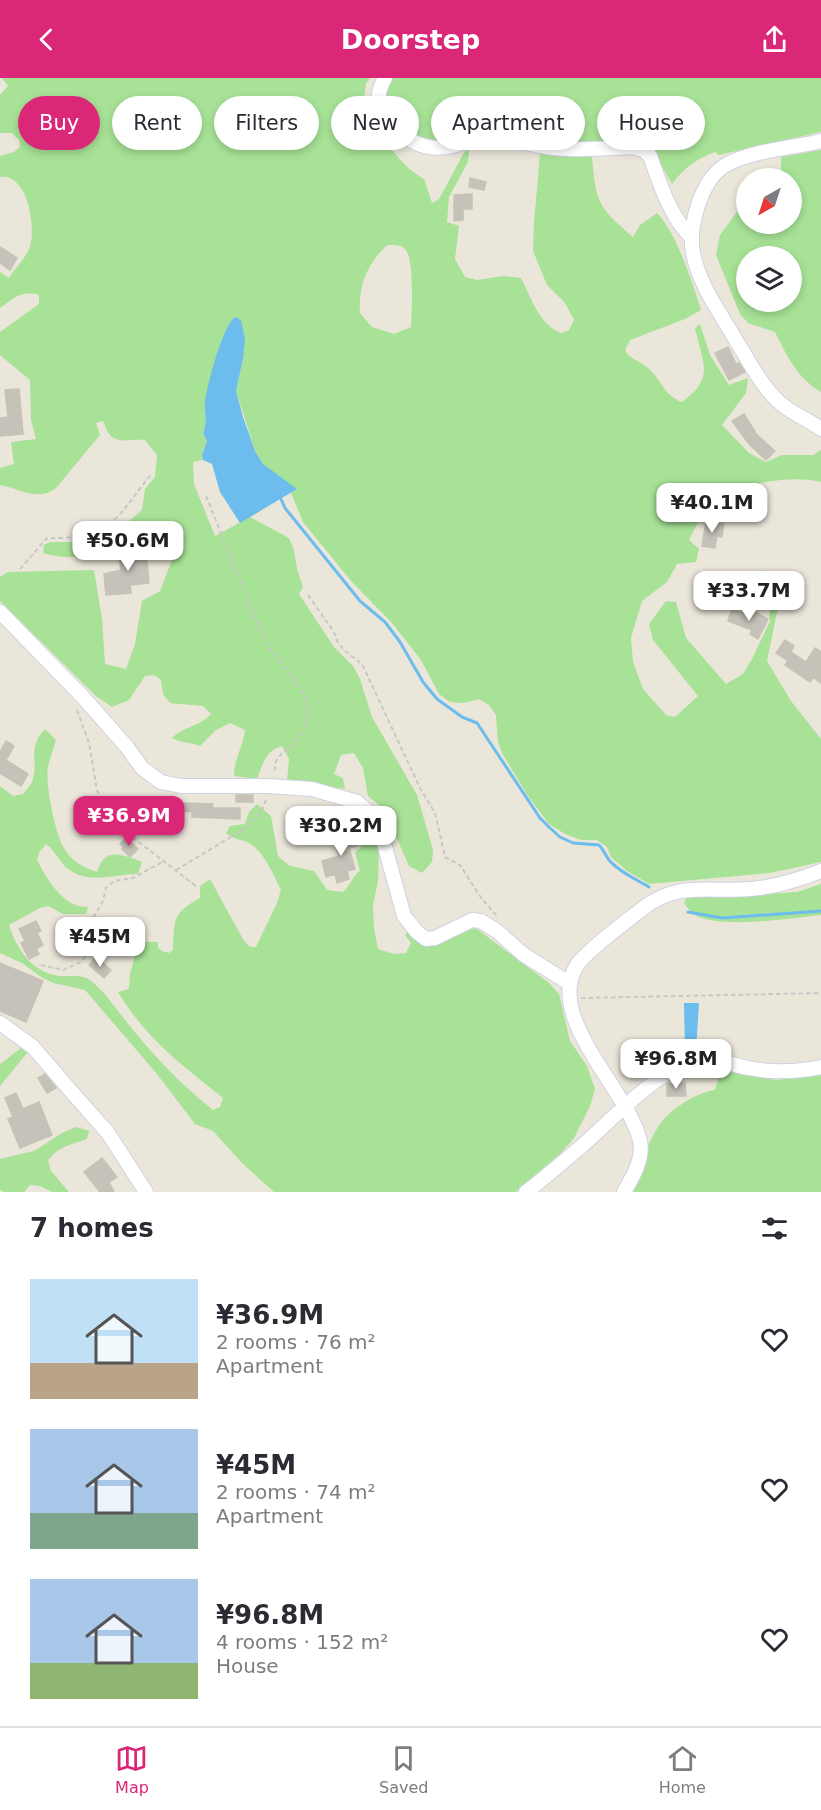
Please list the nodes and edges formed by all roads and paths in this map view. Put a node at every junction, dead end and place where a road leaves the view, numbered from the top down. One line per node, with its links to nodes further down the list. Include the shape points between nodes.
1 (385, 78): 3 (street, via 379,87 382,110 411,142 424,147 451,146 489,136 554,148 644,150 674,214)
2 (821, 141): 3 (street, via 755,155 716,172 701,196)
3 (692, 238): 4 (street, via 698,270 755,372 780,403)
4 (821, 429)
5 (151, 475): 7 (path, via 117,517 76,538 47,538)
6 (206, 496): 11 (path, via 265,642 308,703 304,730 276,761)
7 (20, 569)
8 (308, 595): 16 (path, via 338,643 362,663 435,813 445,857 460,865)
9 (0, 612): 11 (street, via 82,696 142,768 161,782 181,786)
10 (75, 705): 12 (path, via 104,804 126,832)
11 (270, 786): 13 (path, via 263,807 249,826); 18 (street, via 312,789 345,797 372,815 380,829 404,916 426,939 472,920 481,921 524,955)
12 (162, 862): 13 (path); 17 (path, via 106,888 92,920 89,951 81,962 63,970)
13 (176, 870): 15 (path)
14 (821, 871): 18 (street, via 769,887 695,888 663,895 589,953)
15 (197, 887)
16 (497, 916)
17 (41, 965)
18 (569, 983): 20 (street)
19 (821, 993): 20 (path)
20 (569, 998): 23 (street, via 578,1027)
21 (0, 1023): 24 (street, via 33,1047 108,1133)
22 (821, 1067): 23 (street, via 777,1071 698,1060 663,1076)
23 (624, 1107): 25 (street); 26 (street, via 640,1142 638,1164)
24 (146, 1192)
25 (526, 1192)
26 (624, 1192)

